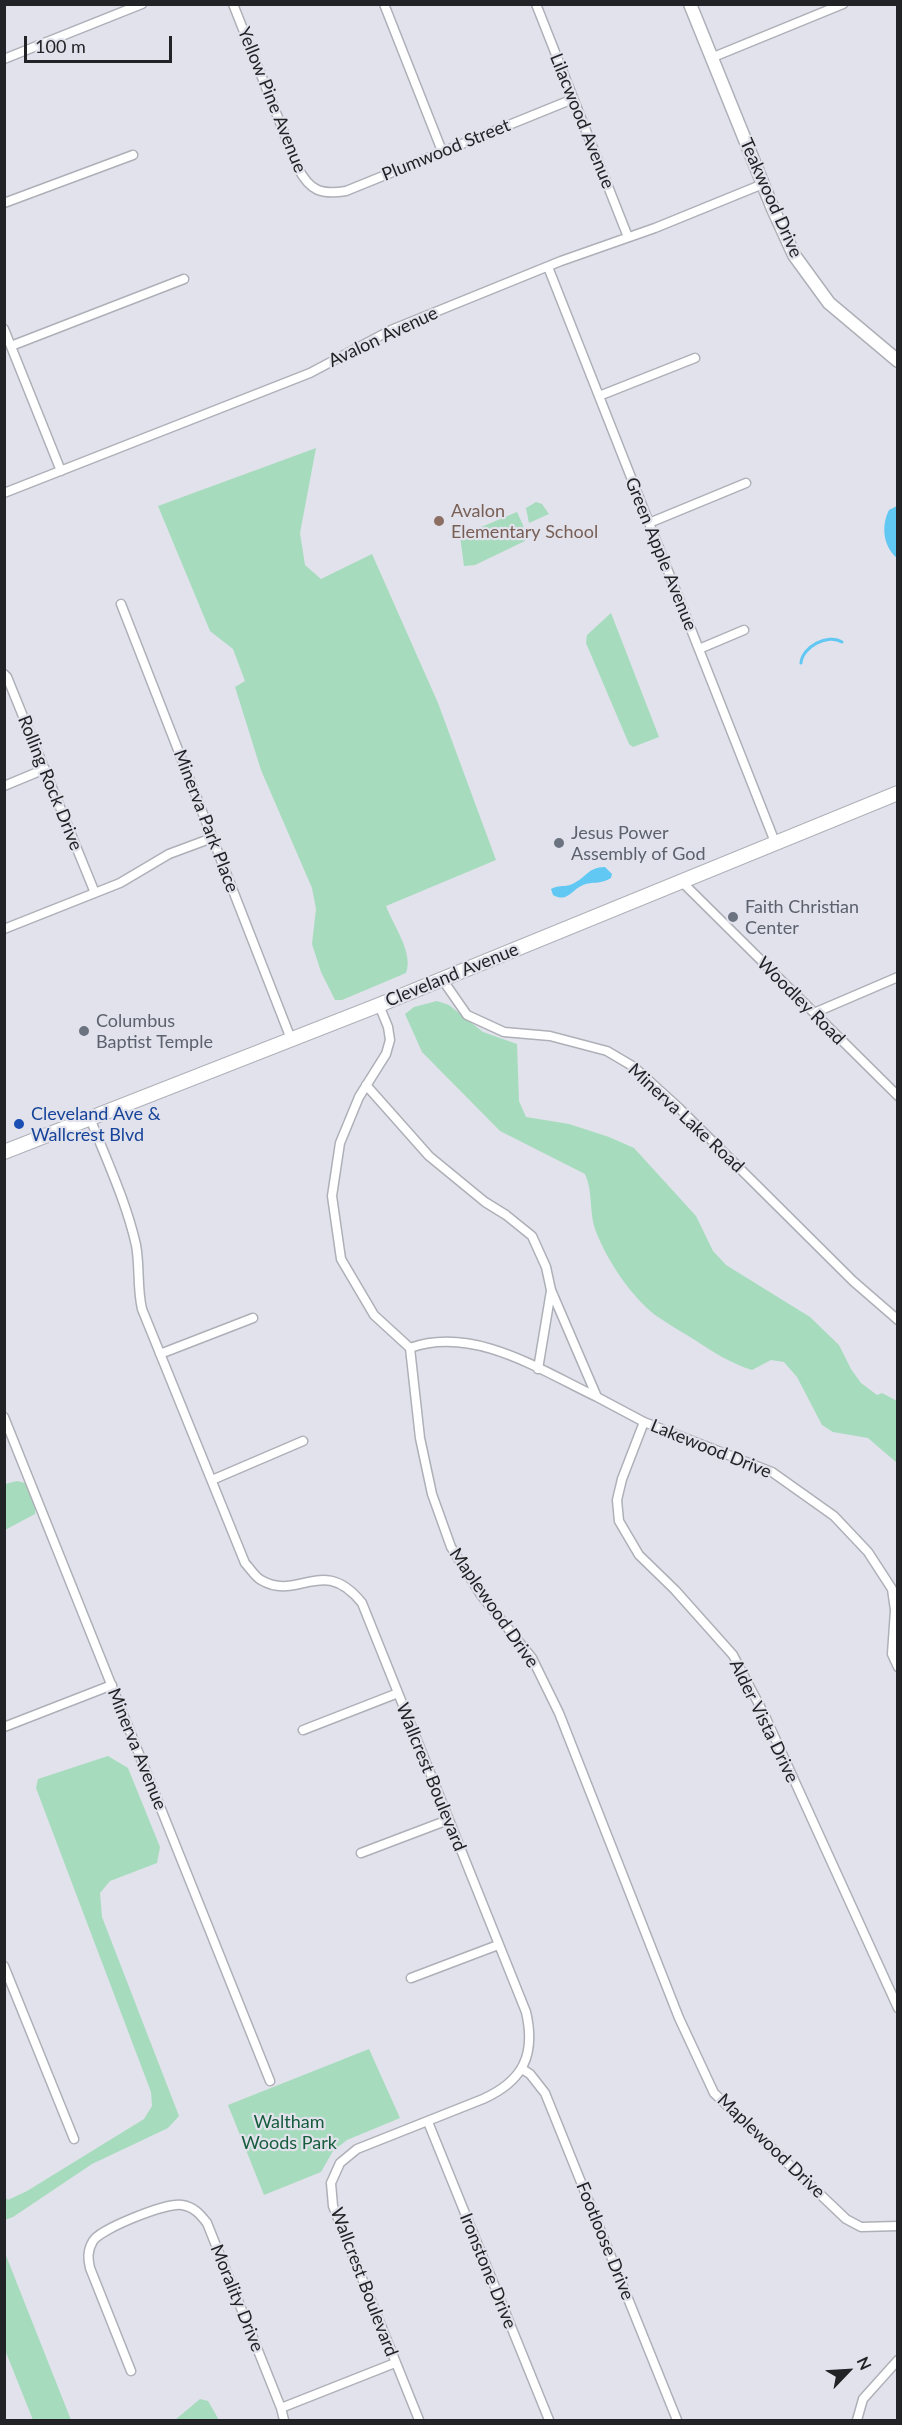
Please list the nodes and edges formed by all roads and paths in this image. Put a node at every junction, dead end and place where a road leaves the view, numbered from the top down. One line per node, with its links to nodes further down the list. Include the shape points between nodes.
1 (142, 4): 8 (street)
2 (233, 4): 13 (street, Yellow Pine Avenue, via 298,168 305,181)
3 (384, 4): 10 (street)
4 (536, 4): 9 (street, Lilacwood Avenue)
5 (690, 4): 7 (street, Teakwood Drive)
6 (843, 4): 7 (street)
7 (711, 58): 12 (street, Teakwood Drive)
8 (4, 59)
9 (573, 99): 10 (street, Plumwood Street); 15 (street, Lilacwood Avenue)
10 (442, 151): 13 (street, Plumwood Street, via 346,191)
11 (133, 155): 14 (street)
12 (763, 184): 15 (street, Avalon Avenue); 21 (street, Teakwood Drive, via 794,255 810,279 837,310)
13 (317, 190)
14 (4, 203)
15 (628, 237): 16 (street, Avalon Avenue)
16 (548, 267): 22 (street, Green Apple Avenue); 23 (street, Avalon Avenue, via 391,330 310,373)
17 (184, 279): 19 (street)
18 (4, 329): 19 (street)
19 (11, 346): 23 (street)
20 (695, 358): 22 (street)
21 (897, 361)
22 (599, 396): 26 (street, Green Apple Avenue)
23 (61, 471): 25 (street, Avalon Avenue)
24 (746, 483): 26 (street)
25 (4, 493)
26 (649, 523): 29 (street, Green Apple Avenue)
27 (121, 604): 34 (street, Minerva Park Place)
28 (744, 630): 29 (street)
29 (699, 649): 35 (street, Green Apple Avenue)
30 (4, 674): 31 (street, Rolling Rock Drive)
31 (45, 769): 32 (street); 37 (street, Rolling Rock Drive)
32 (4, 786)
33 (897, 793): 35 (main road, Cleveland Avenue)
34 (212, 838): 37 (street, via 169,854 120,883); 43 (street, Minerva Park Place)
35 (775, 842): 36 (main road, Cleveland Avenue)
36 (680, 880): 40 (main road, Cleveland Avenue); 42 (street, Woodley Road)
37 (95, 892): 38 (street)
38 (4, 929)
39 (897, 977): 42 (street)
40 (442, 979): 41 (main road, Cleveland Avenue); 50 (street, Minerva Lake Road, via 467,1015 504,1032 550,1036 607,1051 634,1067)
41 (379, 1005): 43 (main road, Cleveland Avenue); 44 (street, via 390,1040 386,1054)
42 (814, 1013): 45 (street, Woodley Road)
43 (291, 1039): 46 (main road, Cleveland Avenue)
44 (366, 1085): 48 (street, via 429,1156 532,1236); 51 (street, via 339,1143 332,1196 341,1259 374,1316)
45 (897, 1096)
46 (90, 1118): 47 (main road, Cleveland Avenue); 52 (street, Wallcrest Boulevard, via 131,1226 139,1298)
47 (4, 1152)
48 (551, 1290): 53 (street); 54 (street)
49 (254, 1318): 52 (street)
50 (897, 1320)
51 (410, 1348): 53 (street, Lakewood Drive, via 453,1342 494,1348); 74 (street, Maplewood Drive, via 420,1438 432,1494 451,1547 481,1595 532,1658 559,1713 679,2018 714,2093 846,2219 861,2227)
52 (160, 1354): 58 (street, Wallcrest Boulevard)
53 (538, 1369): 54 (street, Lakewood Drive)
54 (597, 1397): 56 (street, Lakewood Drive)
55 (4, 1417): 60 (street, Minerva Avenue)
56 (644, 1422): 59 (street, Lakewood Drive, via 772,1472 834,1516 868,1552 892,1589 892,1654); 69 (street, Alder Vista Drive, via 622,1479 617,1500 620,1521 639,1555 733,1655 764,1714)
57 (303, 1441): 58 (street)
58 (212, 1480): 61 (street, Wallcrest Boulevard, via 245,1563 260,1580 281,1587 318,1579 336,1581 351,1589 362,1603)
59 (897, 1666)
60 (112, 1685): 62 (street); 71 (street, Minerva Avenue)
61 (398, 1694): 63 (street); 64 (street, Wallcrest Boulevard)
62 (4, 1727)
63 (303, 1730)
64 (448, 1820): 65 (street); 66 (street, Wallcrest Boulevard)
65 (361, 1853)
66 (498, 1945): 68 (street); 70 (street, Wallcrest Boulevard, via 530,2031 529,2051)
67 (4, 1966): 73 (street)
68 (411, 1978)
69 (897, 2008)
70 (522, 2069): 72 (street, Wallcrest Boulevard, via 497,2092); 82 (street, Footloose Drive, via 545,2093)
71 (270, 2081)
72 (428, 2122): 76 (street, Wallcrest Boulevard, via 357,2149 340,2163 331,2183 333,2206); 81 (street, Ironstone Drive)
73 (74, 2139)
74 (897, 2226)
75 (897, 2360): 83 (street, via 863,2399)
76 (396, 2363): 78 (street); 80 (street, Wallcrest Boulevard)
77 (131, 2371): 78 (street, Morality Drive, via 88,2254 93,2240 104,2231 180,2204 196,2210 207,2223)
78 (281, 2408): 79 (street, Morality Drive)
79 (284, 2421)
80 (419, 2421)
81 (549, 2421)
82 (677, 2421)
83 (857, 2421)

